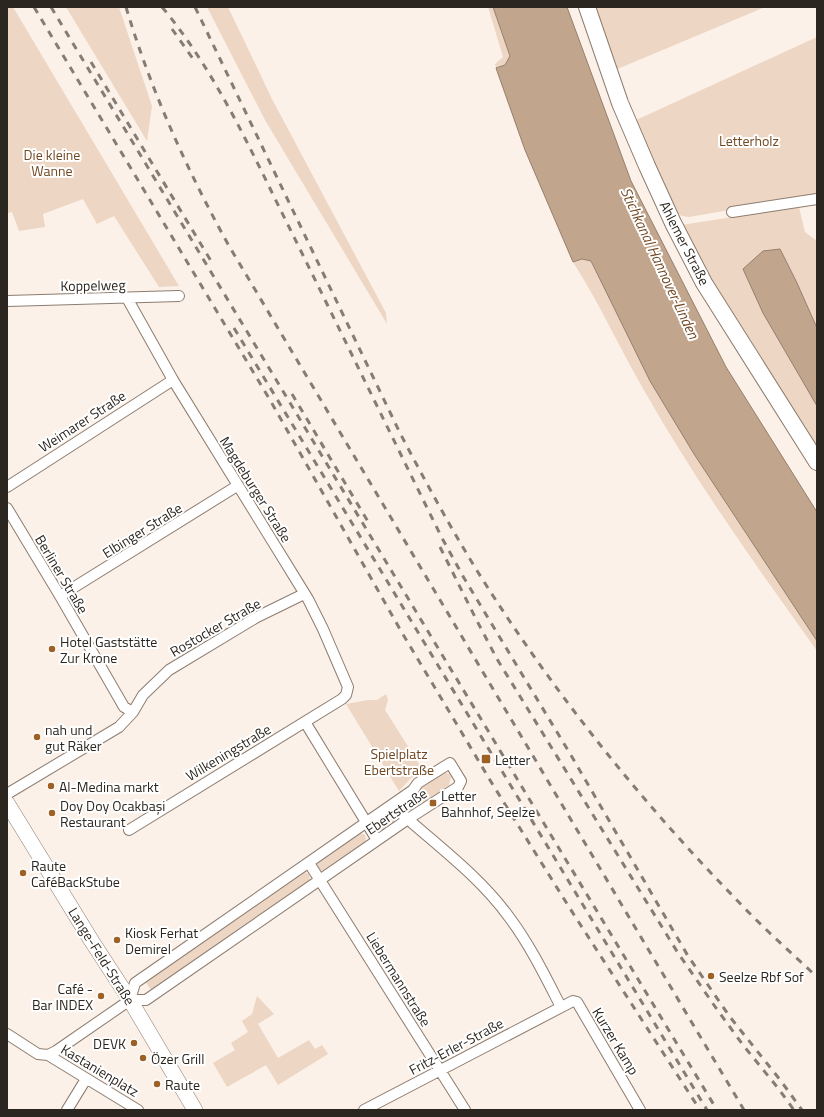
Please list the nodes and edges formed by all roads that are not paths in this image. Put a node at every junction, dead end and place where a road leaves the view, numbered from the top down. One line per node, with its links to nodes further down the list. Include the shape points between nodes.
1 (587, 7): 8 (main road, Ahlemer Straße, via 620,103 673,223 704,283)
2 (817, 199): 3 (street)
3 (732, 212)
4 (179, 296): 5 (street, Koppelweg)
5 (127, 298): 6 (street, Koppelweg); 7 (street, Magdeburger Straße)
6 (7, 301)
7 (173, 380): 9 (street, Magdeburger Straße); 10 (street, Weimarer Straße)
8 (817, 462)
9 (237, 486): 12 (street, Magdeburger Straße); 13 (street, Elbinger Straße)
10 (7, 487)
11 (7, 508): 13 (street, Berliner Straße)
12 (304, 594): 14 (street, Magdeburger Straße, via 323,629 348,687); 15 (street, Rostocker Straße, via 257,617 169,670 143,695)
13 (60, 596): 15 (street, Berliner Straße, via 124,707)
14 (342, 699): 16 (street, Wilkeningstraße)
15 (133, 712): 17 (street, Rostocker Straße, via 119,727)
16 (305, 722): 21 (street); 22 (street, Wilkeningstraße)
17 (7, 794)
18 (7, 803): 26 (street, Lange-Feld-Straße)
19 (392, 805): 20 (street); 20 (street, Ebertstraße, via 413,790 418,783 450,763 461,781 458,787); 21 (street, Ebertstraße)
20 (408, 819): 23 (street, Ebertstraße); 27 (street, via 488,891 509,916)
21 (368, 822): 23 (street); 24 (street, Ebertstraße)
22 (129, 830)
23 (377, 840): 25 (street, Ebertstraße)
24 (309, 863): 25 (street, Liebermannstraße); 26 (street, Ebertstraße, via 135,982)
25 (320, 880): 26 (street, Ebertstraße, via 146,1000); 30 (street, Liebermannstraße)
26 (130, 1000): 29 (street, Ebertstraße); 34 (street, Lange-Feld-Straße)
27 (561, 1007): 30 (street, Fritz-Erler-Straße); 37 (street, Kurzer Kamp, via 573,1001 577,1002)
28 (7, 1034): 29 (street, Kastanienplatz, via 38,1054)
29 (48, 1055): 31 (street, Kastanienplatz)
30 (440, 1070): 35 (street, Fritz-Erler-Straße); 36 (street, Liebermannstraße)
31 (86, 1079): 32 (street); 33 (street, Kastanienplatz)
32 (67, 1110)
33 (138, 1110)
34 (195, 1110)
35 (364, 1110)
36 (465, 1110)
37 (640, 1110)

